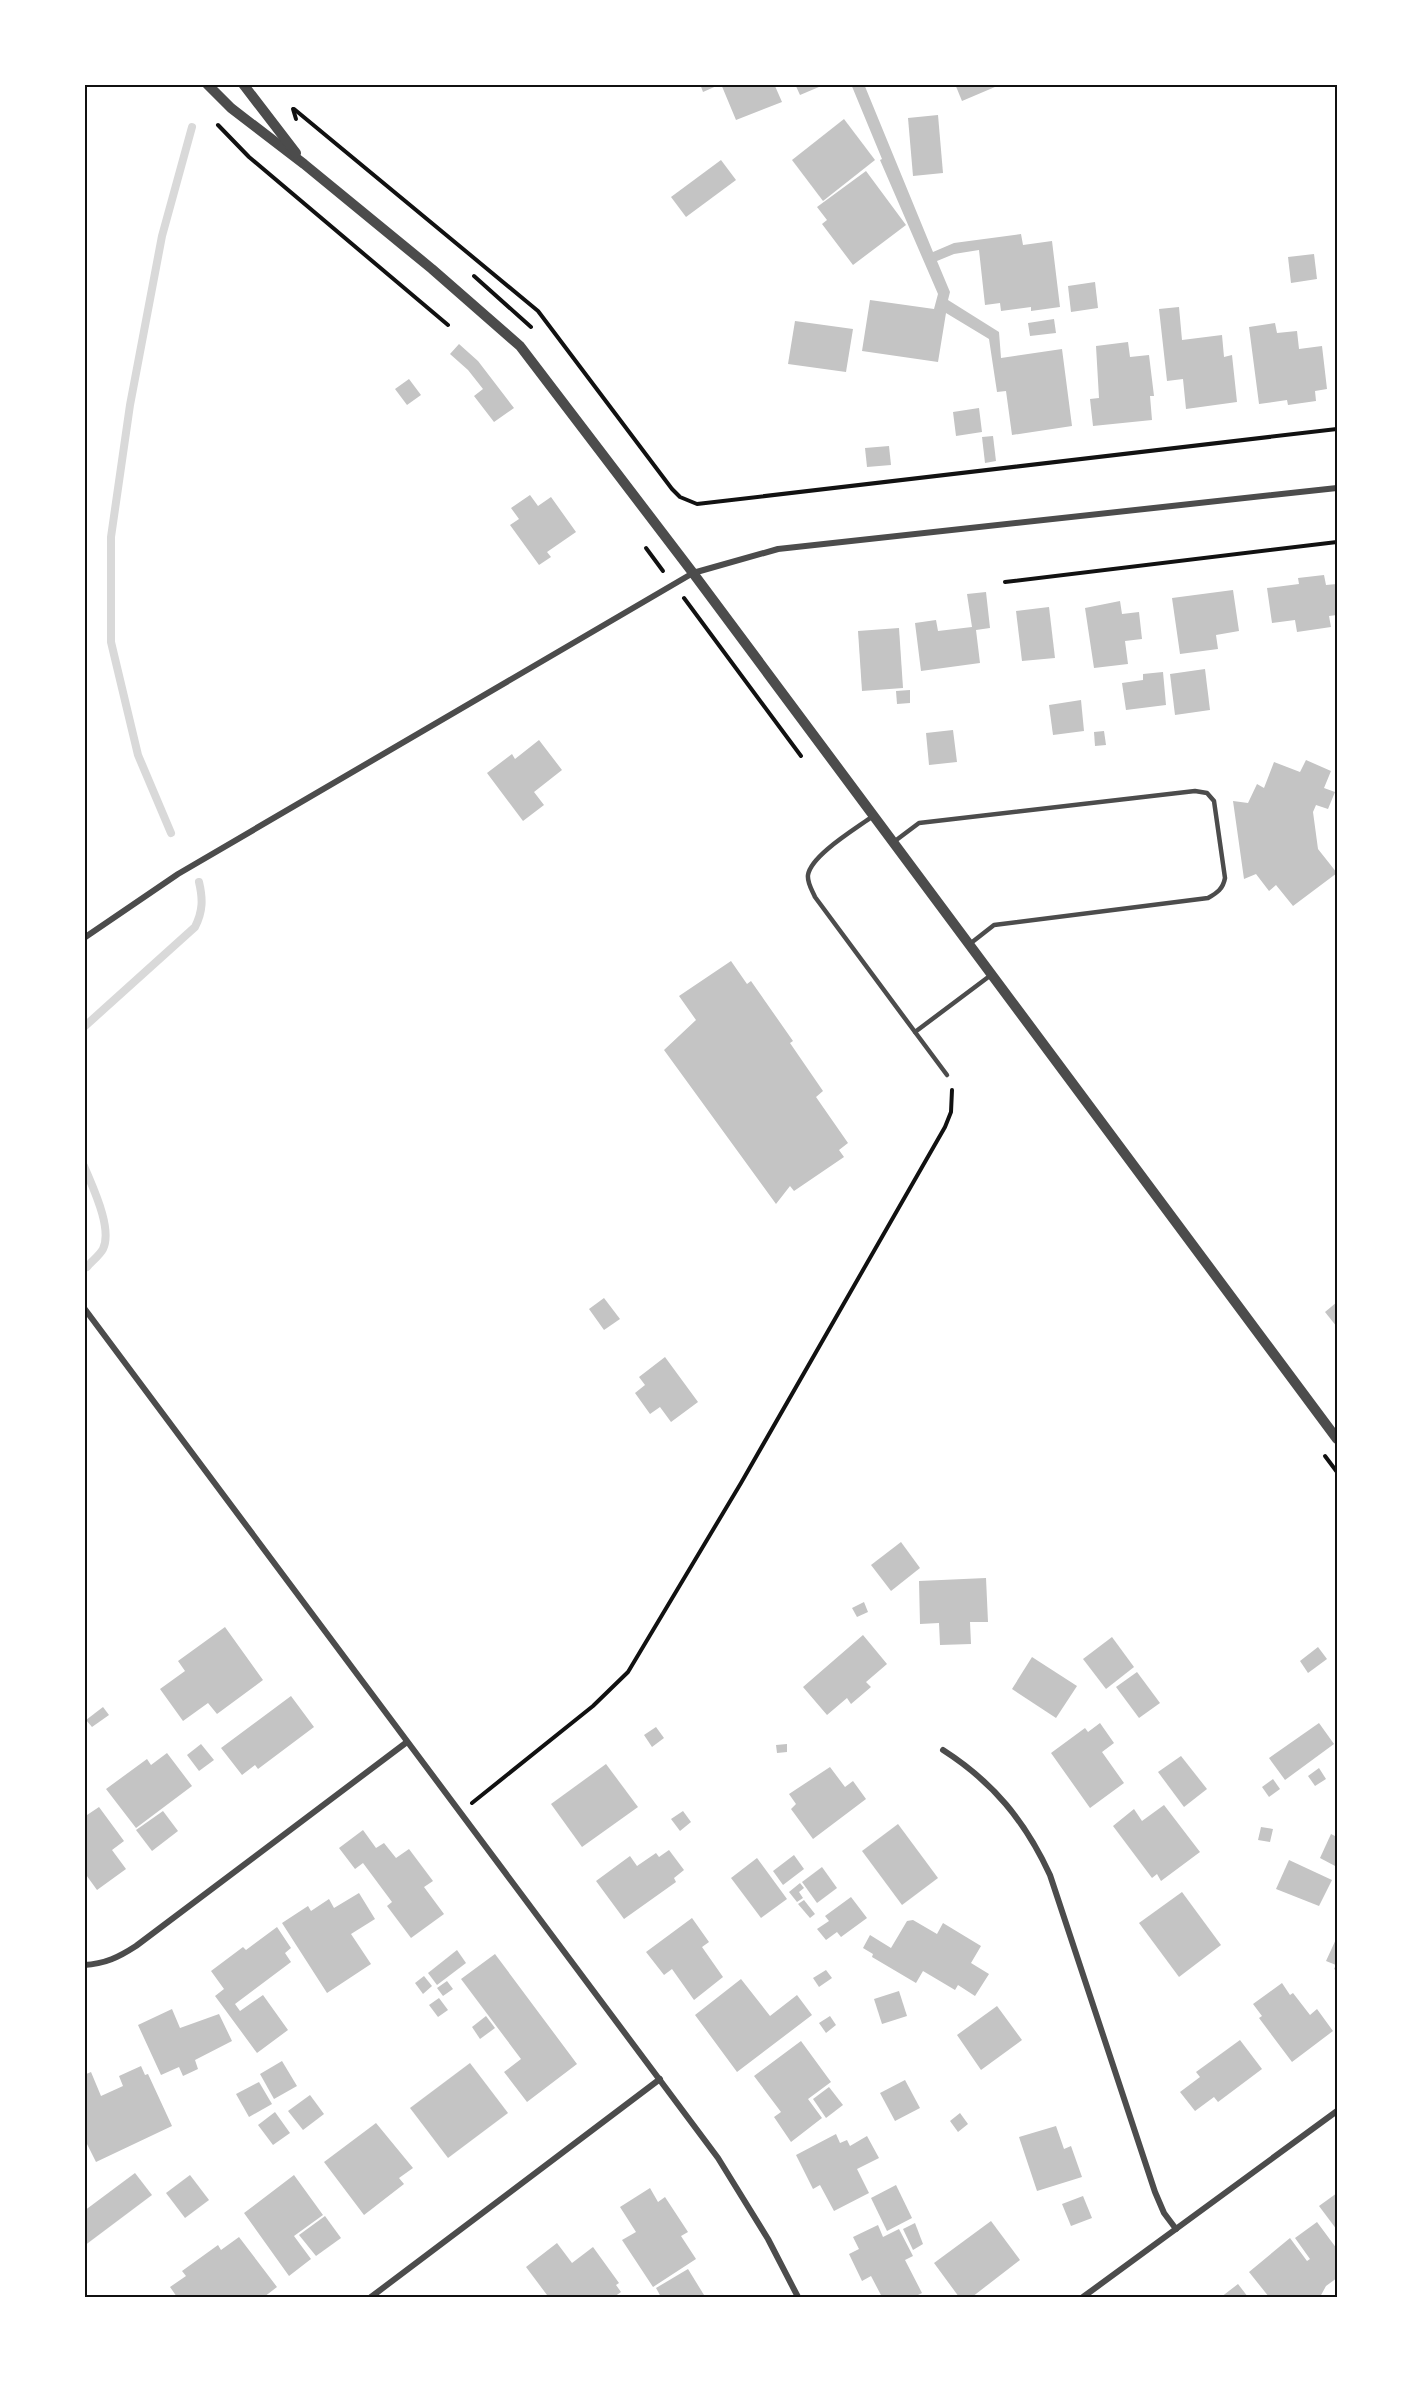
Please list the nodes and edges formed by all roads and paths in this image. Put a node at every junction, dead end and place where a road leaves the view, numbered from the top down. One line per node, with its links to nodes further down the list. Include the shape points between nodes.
1 (207, 84): 5 (street, via 231,108)
2 (243, 84): 5 (street)
3 (293, 109): 7 (path, via 538,311 672,489 697,504)
4 (213, 120): 6 (path, via 258,165)
5 (304, 164): 11 (street, via 520,346)
6 (448, 325)
7 (1337, 429)
8 (1337, 488): 11 (street, via 778,549)
9 (1337, 542): 12 (path)
10 (645, 547): 13 (path)
11 (693, 573): 13 (street); 15 (street)
12 (1005, 582)
13 (674, 585): 14 (path); 17 (street, via 178,874)
14 (807, 763)
15 (873, 816): 16 (street); 20 (lane, via 811,865 810,886)
16 (892, 843): 18 (street); 18 (lane, via 919,823 1195,791 1207,793 1214,801 1225,878 1215,894 994,925)
17 (84, 938)
18 (968, 945): 19 (street)
19 (991, 975): 20 (lane); 23 (street)
20 (915, 1032): 21 (lane)
21 (947, 1076): 28 (path, via 952,1100 945,1127 741,1483 627,1672 594,1706)
22 (84, 1308): 26 (street)
23 (1337, 1438)
24 (1323, 1453): 25 (path)
25 (1337, 1472)
26 (407, 1742): 28 (street); 29 (street, via 136,1946 99,1965)
27 (943, 1750): 32 (street, via 973,1769 994,1789 1040,1853 1155,2192)
28 (461, 1812): 30 (street)
29 (84, 1965)
30 (660, 2079): 33 (street); 34 (street, via 718,2158)
31 (1337, 2111): 32 (street)
32 (1176, 2229): 35 (street)
33 (371, 2297)
34 (798, 2297)
35 (1083, 2297)

